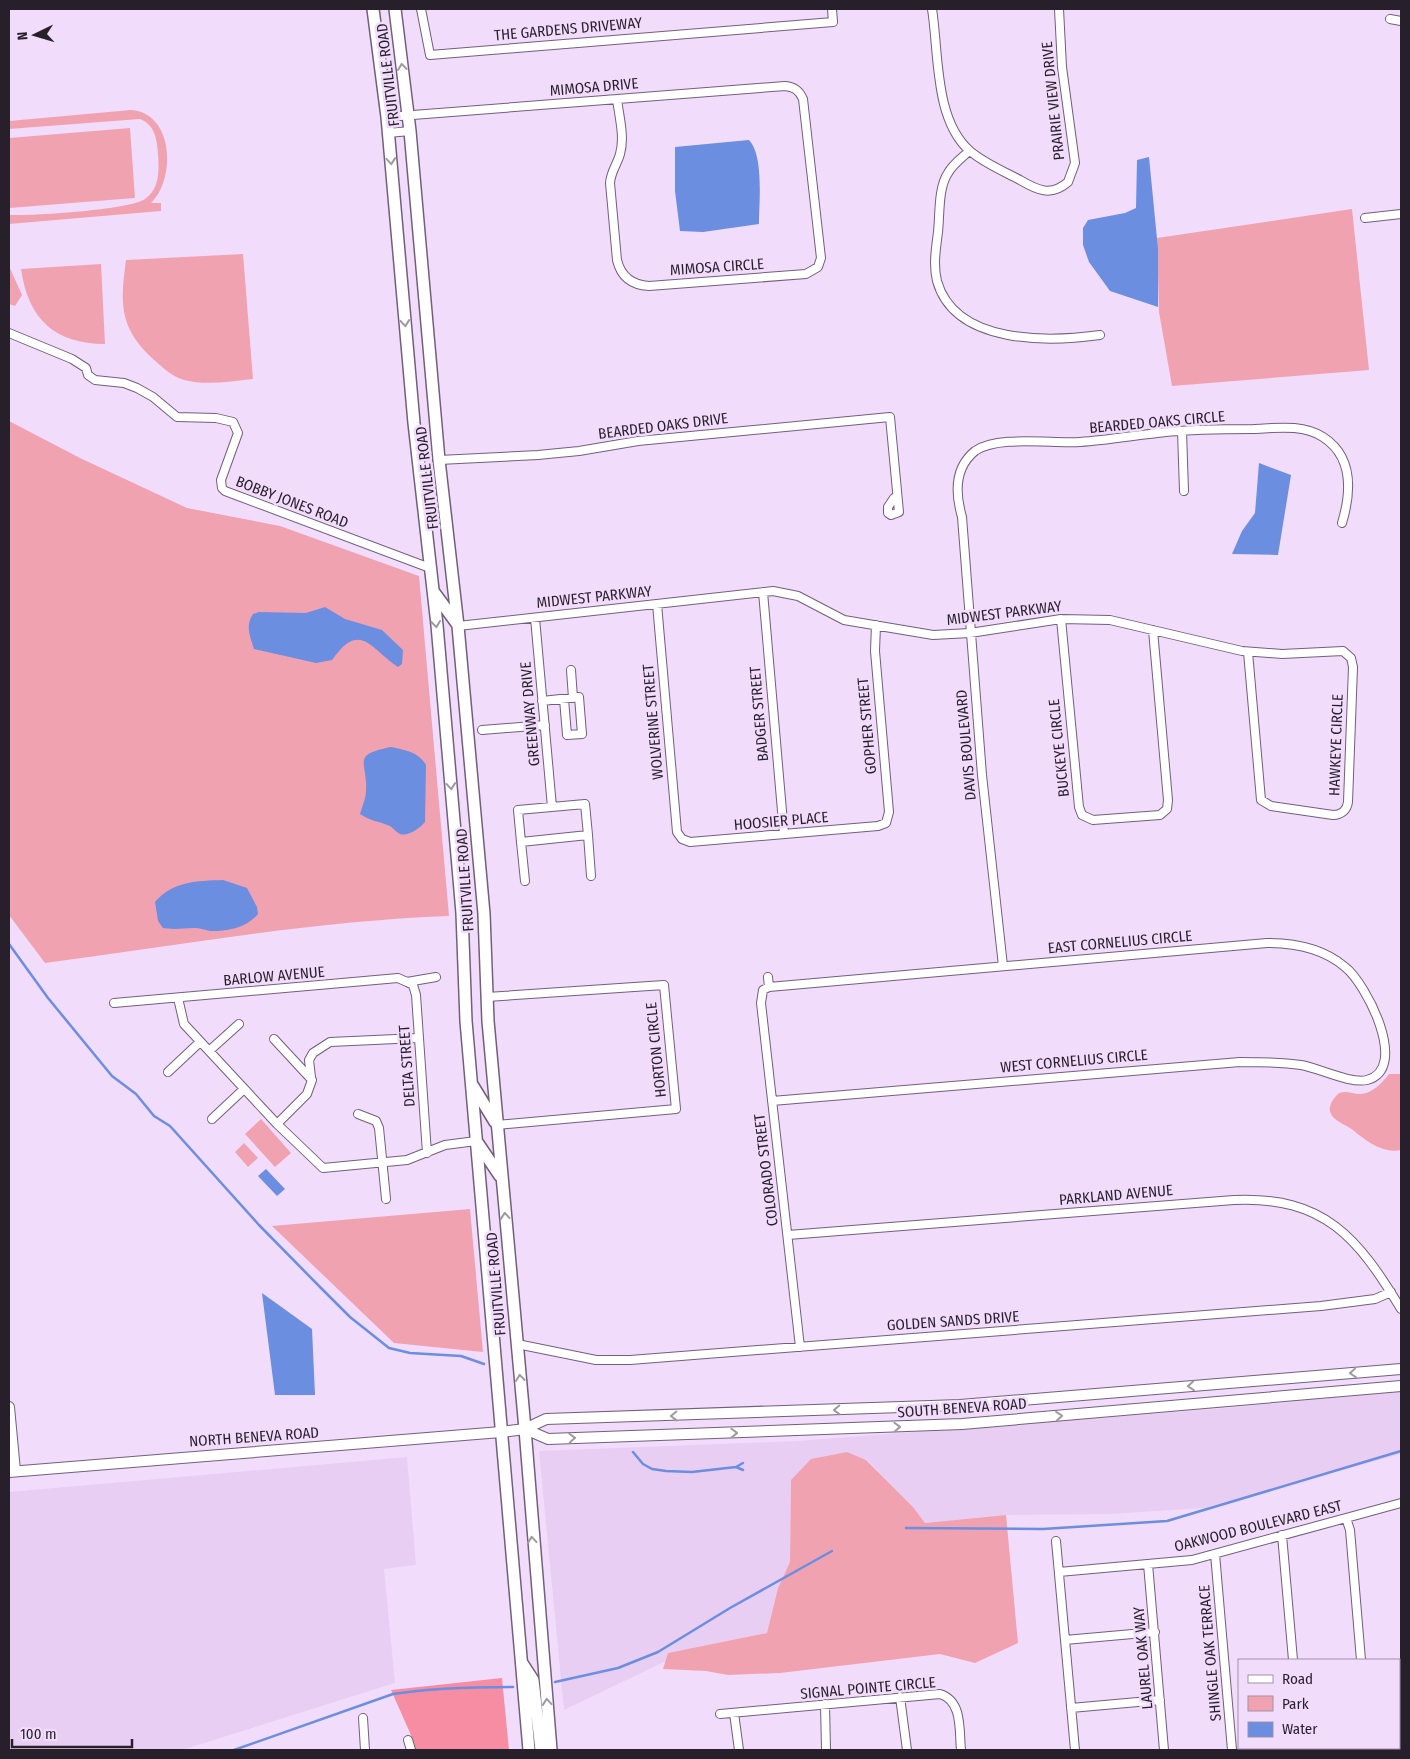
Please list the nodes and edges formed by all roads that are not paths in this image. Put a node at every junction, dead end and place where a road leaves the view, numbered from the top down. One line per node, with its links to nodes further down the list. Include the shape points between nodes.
1 (373, 9): 12 (main road, FRUITVILLE ROAD)
2 (398, 9): 11 (main road, FRUITVILLE ROAD, one-way to 2)
3 (421, 9): 4 (street, THE GARDENS DRIVEWAY, via 430,54 833,22)
4 (832, 9)
5 (932, 9): 15 (street, PRAIRIE VIEW DRIVE, via 945,111 955,133)
6 (1059, 9): 15 (street, PRAIRIE VIEW DRIVE, via 1062,67 1075,163 1072,176 1057,190 1042,191)
7 (1390, 20): 8 (street)
8 (1401, 21)
9 (800, 93): 10 (street, MIMOSA DRIVE, via 796,88 785,86); 10 (street, MIMOSA CIRCLE, via 821,258 818,267 806,274 649,286 628,280 617,260 610,183 622,145)
10 (617, 99): 11 (street, MIMOSA DRIVE)
11 (408, 116): 12 (street, MIMOSA DRIVE); 13 (main road, FRUITVILLE ROAD)
12 (387, 117): 14 (main road, FRUITVILLE ROAD)
13 (410, 131): 14 (street); 21 (main road, FRUITVILLE ROAD)
14 (388, 133): 26 (main road, FRUITVILLE ROAD, one-way to 26)
15 (969, 150): 19 (street, via 948,173 942,188 935,262 939,287 947,302 975,324 1012,336 1062,340)
16 (1401, 214): 17 (street)
17 (1365, 218)
18 (9, 333): 26 (street, BOBBY JONES ROAD, via 72,359 86,368 95,380 137,388 177,417 233,422 238,433 221,480 224,491)
19 (1100, 335)
20 (1182, 431): 22 (street); 24 (street, BEARDED OAKS CIRCLE, via 1078,442 999,443 982,447 966,462 958,479 957,498); 25 (street, BEARDED OAKS CIRCLE, via 1294,428 1322,436 1334,446 1346,468 1349,499)
21 (439, 460): 23 (street, BEARDED OAKS DRIVE, via 538,455 638,441 890,417); 33 (main road, FRUITVILLE ROAD)
22 (1184, 491)
23 (897, 498)
24 (963, 522): 35 (street, DAVIS BOULEVARD)
25 (1342, 522)
26 (430, 568): 27 (main road, FRUITVILLE ROAD)
27 (432, 590): 33 (main road); 68 (main road, FRUITVILLE ROAD, one-way to 68, via 462,913)
28 (762, 592): 29 (street, MIDWEST PARKWAY); 32 (street, MIDWEST PARKWAY, via 798,596 844,620); 46 (street, BADGER STREET)
29 (657, 604): 30 (street, MIDWEST PARKWAY); 48 (street, WOLVERINE STREET)
30 (535, 618): 33 (street, MIDWEST PARKWAY); 41 (street, GREENWAY DRIVE)
31 (1061, 619): 34 (street, MIDWEST PARKWAY, via 1101,619); 34 (street, BUCKEYE CIRCLE, via 1079,807 1085,817 1093,820 1160,815 1167,809); 35 (street, MIDWEST PARKWAY)
32 (876, 625): 35 (street, MIDWEST PARKWAY, via 933,635); 45 (street, GOPHER STREET, via 875,651 889,812)
33 (458, 626): 57 (main road, FRUITVILLE ROAD, via 484,914)
34 (1153, 630): 36 (street, MIDWEST PARKWAY)
35 (970, 633): 52 (street, DAVIS BOULEVARD)
36 (1248, 652): 37 (street, MIDWEST PARKWAY); 37 (street, HAWKEYE CIRCLE, via 1262,800 1271,806 1336,815 1347,805 1353,667)
37 (1349, 654)
38 (571, 670): 39 (street)
39 (573, 698): 40 (street); 40 (street, via 579,697 582,734 567,735)
40 (564, 699): 41 (street)
41 (542, 701): 42 (street, GREENWAY DRIVE)
42 (544, 725): 43 (street); 44 (street, GREENWAY DRIVE)
43 (482, 730)
44 (552, 807): 47 (street, via 585,804); 49 (street, via 518,810)
45 (886, 823): 46 (street, HOOSIER PLACE)
46 (784, 834): 48 (street, HOOSIER PLACE, via 690,842)
47 (588, 835): 49 (street); 50 (street)
48 (679, 836)
49 (521, 842): 51 (street)
50 (591, 876)
51 (525, 881)
52 (1003, 966): 56 (street, EAST CORNELIUS CIRCLE); 66 (street, EAST CORNELIUS CIRCLE, via 1267,943 1304,946 1345,966 1369,994 1381,1025 1386,1052 1384,1064)
53 (436, 977): 55 (street, BARLOW AVENUE)
54 (768, 977): 56 (street)
55 (407, 982): 58 (street, BARLOW AVENUE, via 398,978); 61 (street, DELTA STREET, via 413,985 416,995)
56 (766, 988): 70 (street, COLORADO STREET, via 761,1003)
57 (487, 997): 74 (main road, FRUITVILLE ROAD); 74 (street, HORTON CIRCLE, via 664,985 676,1109)
58 (178, 998): 59 (street, BARLOW AVENUE); 63 (street, via 184,1024)
59 (114, 1003)
60 (239, 1024): 64 (street)
61 (418, 1038): 67 (street, via 330,1042 313,1053 309,1060); 76 (street, DELTA STREET)
62 (274, 1039): 67 (street)
63 (200, 1042): 64 (street); 65 (street)
64 (209, 1051): 69 (street)
65 (168, 1072)
66 (1376, 1075): 70 (street, WEST CORNELIUS CIRCLE, via 1360,1081 1301,1065 1240,1062)
67 (311, 1077): 73 (street, via 307,1094)
68 (471, 1083): 74 (main road); 75 (main road, FRUITVILLE ROAD)
69 (244, 1089): 72 (street); 73 (street)
70 (772, 1101): 80 (street, COLORADO STREET)
71 (358, 1114): 77 (street, via 376,1120)
72 (212, 1119)
73 (277, 1124): 77 (street, via 322,1168)
74 (497, 1126): 78 (main road, FRUITVILLE ROAD)
75 (476, 1141): 76 (street, via 445,1145); 78 (main road); 89 (main road, FRUITVILLE ROAD)
76 (427, 1153): 77 (street)
77 (383, 1163): 79 (street)
78 (501, 1178): 83 (main road, FRUITVILLE ROAD, one-way to 78)
79 (386, 1199)
80 (788, 1235): 81 (street, PARKLAND AVENUE, via 1260,1200 1300,1208 1335,1226 1363,1250); 84 (street, COLORADO STREET)
81 (1391, 1292): 82 (street, PARKLAND AVENUE); 84 (street, GOLDEN SANDS DRIVE, via 1375,1299 1331,1305)
82 (1401, 1309)
83 (517, 1344): 84 (street, GOLDEN SANDS DRIVE, via 566,1356 612,1361); 88 (main road, FRUITVILLE ROAD, one-way to 83)
84 (800, 1347)
85 (1401, 1369): 88 (main road, SOUTH BENEVA ROAD, one-way to 88, via 960,1405 546,1419)
86 (1401, 1386): 88 (main road, SOUTH BENEVA ROAD, one-way to 86, via 548,1439 962,1424)
87 (9, 1407): 90 (main road)
88 (525, 1429): 89 (main road, SOUTH BENEVA ROAD); 115 (main road, FRUITVILLE ROAD, one-way to 88)
89 (501, 1432): 90 (main road, NORTH BENEVA ROAD); 102 (main road, FRUITVILLE ROAD)
90 (12, 1472)
91 (1401, 1503): 92 (street, OAKWOOD BOULEVARD EAST)
92 (1346, 1518): 93 (street, OAKWOOD BOULEVARD EAST); 101 (street, via 1350,1530)
93 (1282, 1536): 95 (street, OAKWOOD BOULEVARD EAST); 100 (street)
94 (1056, 1541): 97 (street)
95 (1215, 1554): 96 (street, OAKWOOD BOULEVARD EAST, via 1192,1560); 122 (street, SHINGLE OAK TERRACE)
96 (1148, 1564): 97 (street, OAKWOOD BOULEVARD EAST); 98 (street, LAUREL OAK WAY)
97 (1059, 1572): 99 (street)
98 (1155, 1632): 99 (street); 104 (street, LAUREL OAK WAY)
99 (1065, 1640): 106 (street)
100 (1293, 1659)
101 (1361, 1659)
102 (522, 1663): 113 (main road, FRUITVILLE ROAD); 114 (main road, via 533,1680)
103 (900, 1697): 105 (street, SIGNAL POINTE CIRCLE); 118 (street); 119 (street, SIGNAL POINTE CIRCLE, via 947,1696 957,1710)
104 (1160, 1700): 106 (street); 121 (street, LAUREL OAK WAY)
105 (825, 1704): 107 (street, SIGNAL POINTE CIRCLE); 117 (street)
106 (1071, 1708): 120 (street)
107 (734, 1713): 108 (street, SIGNAL POINTE CIRCLE); 116 (street)
108 (720, 1714)
109 (363, 1718): 111 (street)
110 (408, 1740): 112 (street)
111 (365, 1750)
112 (411, 1750)
113 (528, 1750)
114 (541, 1750)
115 (551, 1750)
116 (739, 1750)
117 (826, 1750)
118 (907, 1750)
119 (961, 1750)
120 (1075, 1750)
121 (1164, 1750)
122 (1232, 1750)

